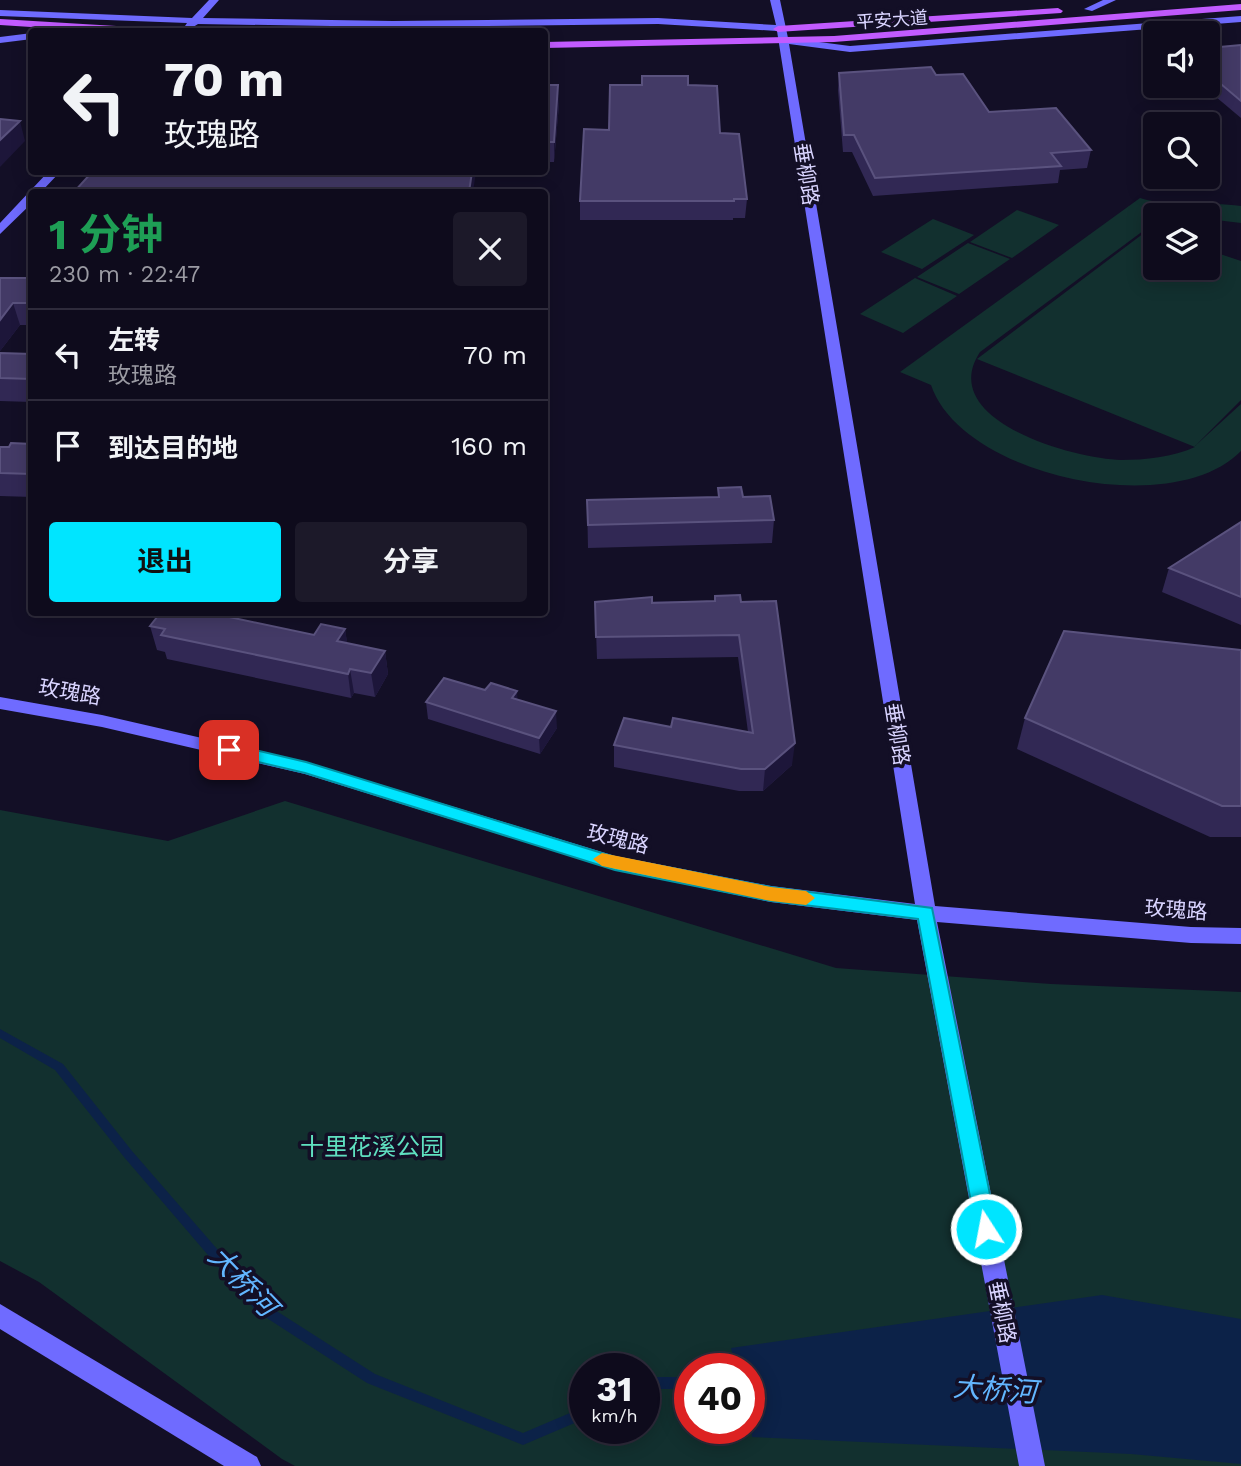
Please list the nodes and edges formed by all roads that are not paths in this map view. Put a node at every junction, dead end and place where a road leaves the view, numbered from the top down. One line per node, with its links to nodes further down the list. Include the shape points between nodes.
1 (214, 0): 11 (street)
2 (775, 0): 19 (street, 垂柳路)
3 (1111, 0): 6 (street)
4 (1180, 0): 6 (main road, 平安大道)
5 (1241, 7): 8 (main road, 平安大道)
6 (1089, 9): 19 (main road, 平安大道)
7 (0, 13): 11 (street)
8 (1116, 18): 16 (street); 19 (main road, 平安大道, via 981,30)
9 (1241, 19): 16 (street)
10 (0, 22): 13 (main road)
11 (194, 22): 12 (street); 14 (street)
12 (429, 24): 15 (street); 19 (street, via 722,21)
13 (100, 28)
14 (188, 28)
15 (452, 28)
16 (1083, 32): 19 (street, via 850,49)
17 (0, 34): 20 (main road)
18 (548, 34): 19 (main road, 平安大道)
19 (783, 34): 23 (main road, 平安大道); 31 (street, 垂柳路)
20 (28, 36)
21 (28, 36): 22 (street)
22 (0, 40)
23 (548, 45)
24 (0, 47): 25 (street)
25 (28, 48)
26 (51, 175): 27 (street)
27 (38, 189)
28 (28, 199): 29 (street)
29 (0, 230)
30 (0, 703): 31 (street, 玫瑰路, via 102,721 306,768 615,863 771,894)
31 (926, 913): 32 (street, 玫瑰路); 35 (street, 垂柳路)
32 (1241, 936)
33 (0, 1316): 34 (street)
34 (248, 1466)
35 (1032, 1466)

